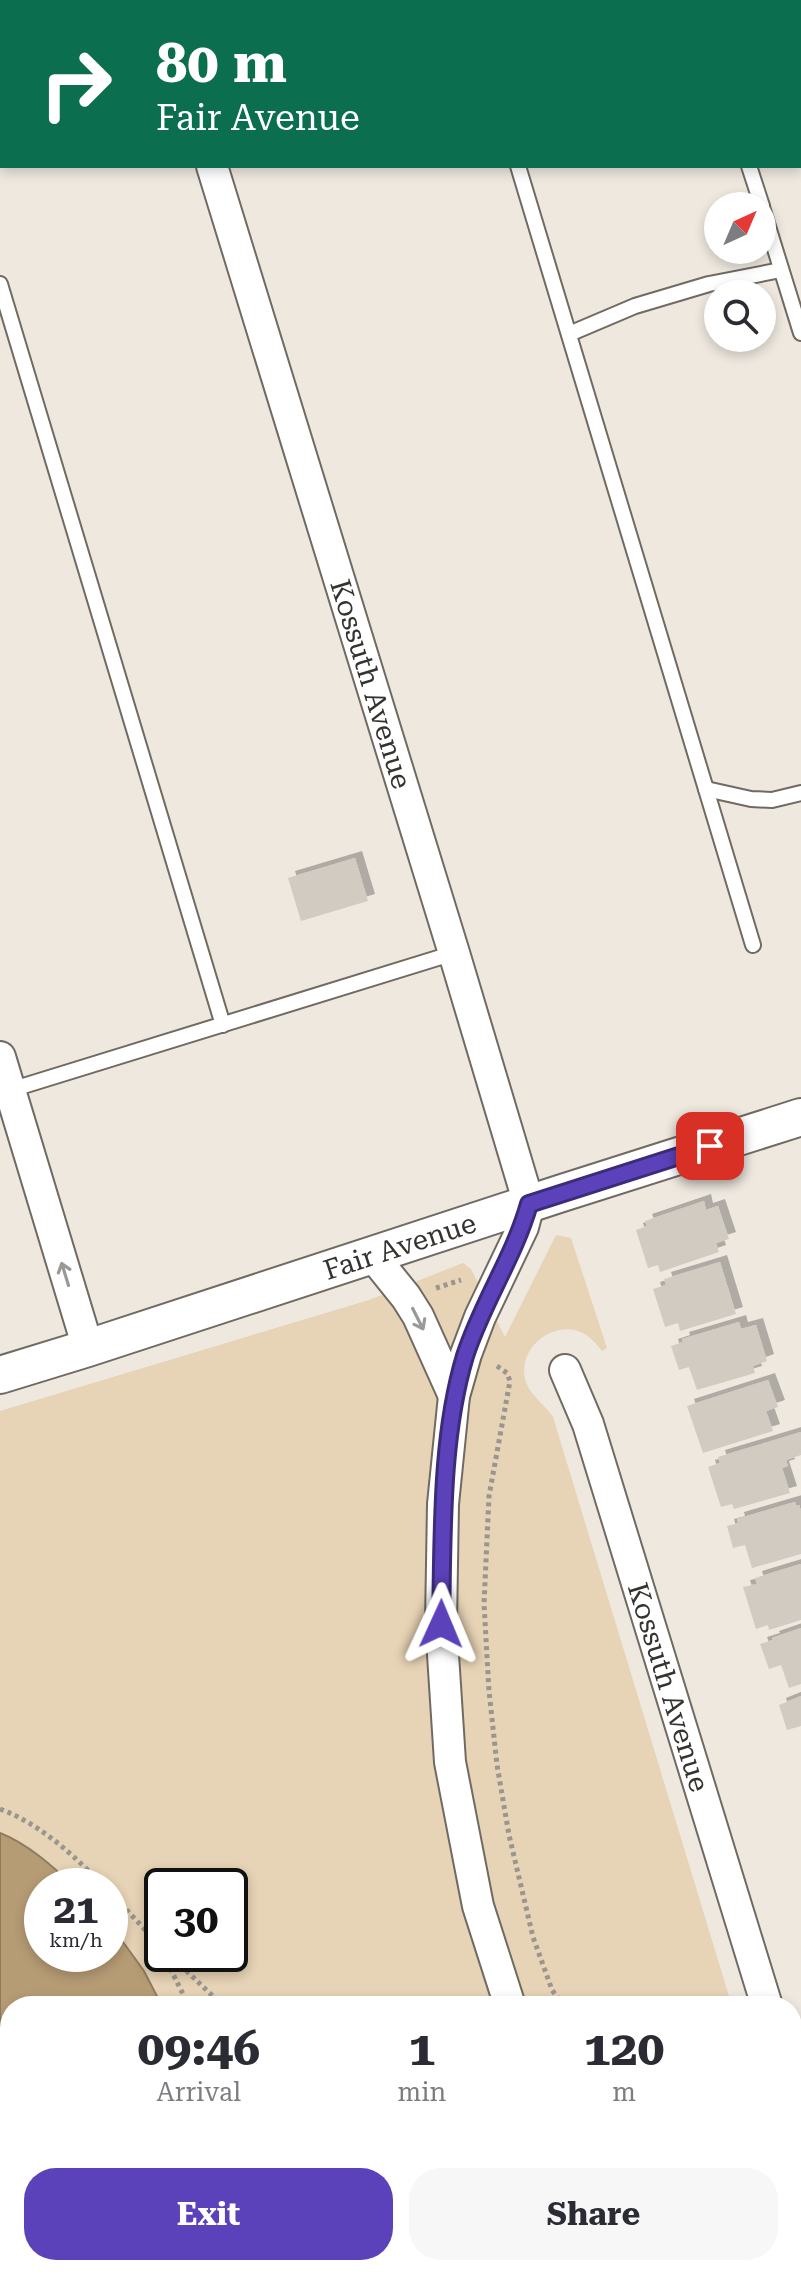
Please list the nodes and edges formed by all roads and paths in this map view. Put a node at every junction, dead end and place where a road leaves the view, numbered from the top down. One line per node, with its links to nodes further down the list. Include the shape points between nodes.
1 (519, 168): 9 (lane)
2 (750, 168): 4 (lane)
3 (222, 169): 13 (street, Kossuth Avenue)
4 (757, 192)
5 (776, 253): 6 (lane)
6 (781, 270): 8 (lane); 9 (lane, via 635,306)
7 (0, 284): 14 (lane)
8 (801, 333)
9 (569, 334): 10 (lane)
10 (706, 789): 11 (lane, via 772,800); 12 (lane)
11 (801, 793)
12 (753, 945)
13 (454, 953): 14 (lane); 18 (street, Kossuth Avenue)
14 (223, 1025): 16 (lane)
15 (0, 1057): 16 (street)
16 (5, 1091): 22 (street, one-way to 16)
17 (801, 1117): 18 (street, Fair Avenue)
18 (529, 1204): 19 (street, Fair Avenue); 26 (street, via 480,1317)
19 (373, 1256): 22 (street, Fair Avenue); 26 (street, one-way to 26, via 418,1316)
20 (466, 1279): 21 (path)
21 (429, 1290)
22 (88, 1348): 25 (street, Fair Avenue)
23 (497, 1366): 36 (path, via 510,1381 489,1496 484,1604 489,1691 509,1835 533,1937)
24 (565, 1370): 37 (street, Kossuth Avenue, via 588,1424)
25 (0, 1375)
26 (454, 1396): 35 (street, via 443,1504 441,1624 450,1762 478,1906)
27 (0, 1809): 28 (path, via 43,1831)
28 (86, 1868)
29 (128, 1912): 30 (path)
30 (144, 1929)
31 (173, 1972): 33 (path)
32 (187, 1972): 34 (path)
33 (184, 1996)
34 (212, 1996)
35 (507, 1996)
36 (556, 1996)
37 (764, 1996)

